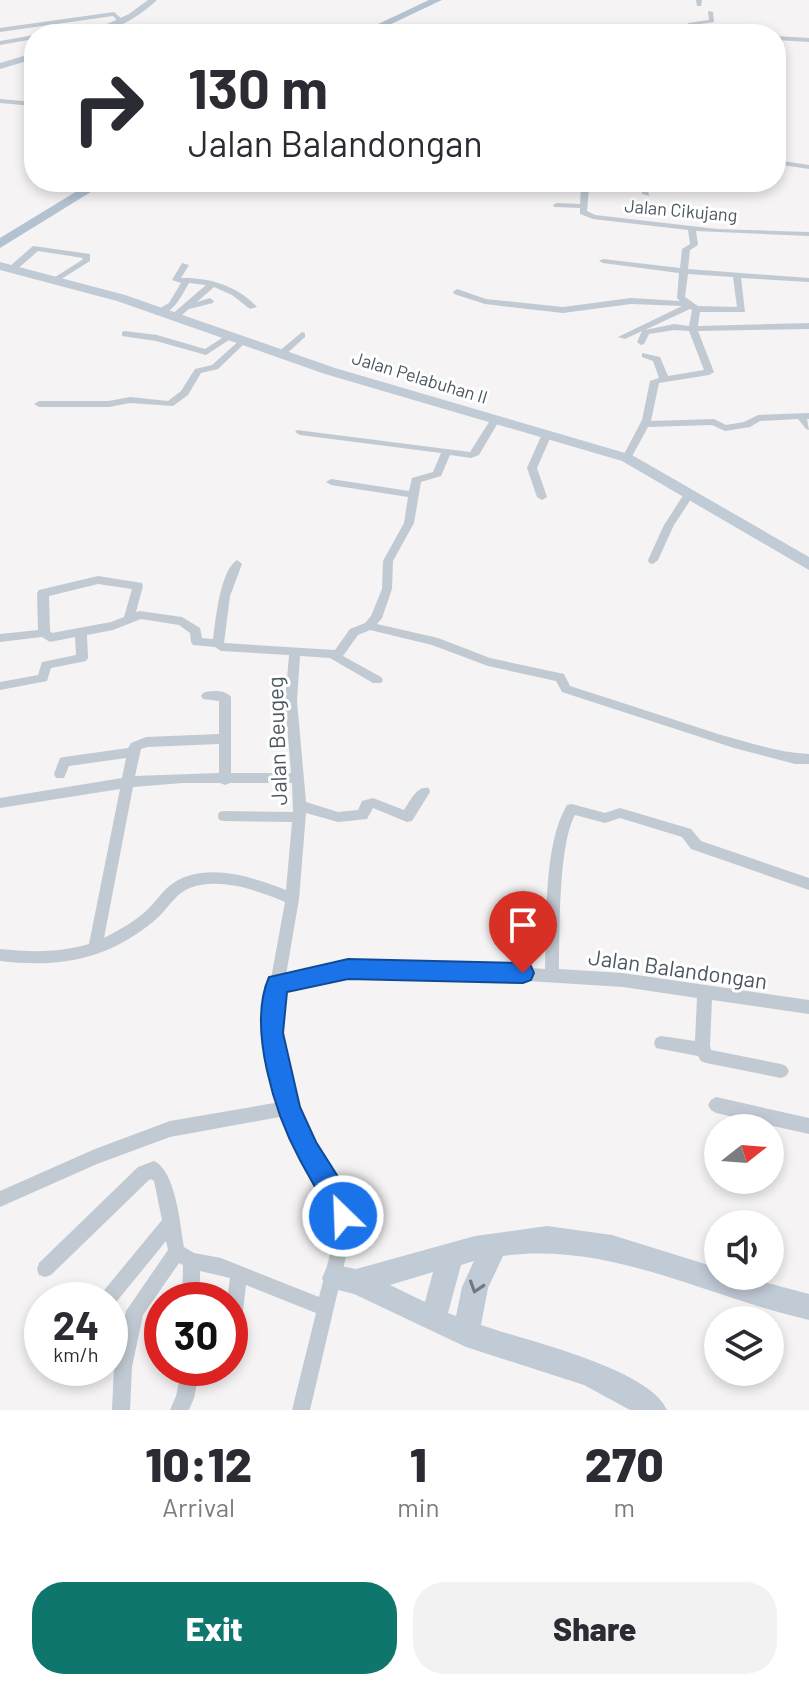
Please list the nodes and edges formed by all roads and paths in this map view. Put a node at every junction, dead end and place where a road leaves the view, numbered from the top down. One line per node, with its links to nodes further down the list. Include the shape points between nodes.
1 (153, 0): 5 (main road)
2 (437, 0): 8 (main road)
3 (445, 0): 9 (main road)
4 (710, 12): 10 (street, via 712,21)
5 (121, 21): 6 (street, via 114,14); 7 (main road)
6 (49, 24)
7 (114, 24)
8 (384, 24)
9 (393, 24)
10 (690, 24)
11 (24, 27): 12 (street)
12 (0, 30)
13 (24, 39): 16 (street)
14 (786, 39): 15 (street)
15 (809, 40)
16 (0, 43)
17 (24, 59): 18 (main road)
18 (0, 66)
19 (0, 101): 20 (street)
20 (24, 103)
21 (786, 164): 22 (street)
22 (809, 167)
23 (77, 192): 30 (main road)
24 (85, 192): 30 (main road)
25 (584, 192): 27 (street)
26 (557, 205): 27 (street)
27 (583, 206): 28 (street, Jalan Cikujang, via 593,217)
28 (692, 229): 29 (street, Jalan Cikujang); 34 (street, via 694,245 686,249)
29 (809, 234)
30 (1, 243)
31 (603, 261): 34 (street)
32 (185, 265): 36 (street, via 175,279)
33 (4, 266): 38 (main road, Jalan Pelabuhan II); 38 (street, via 36,248 88,257)
34 (684, 271): 35 (street); 43 (street, via 681,298)
35 (737, 275): 37 (street); 43 (street, via 741,312)
36 (187, 280): 39 (street); 41 (street)
37 (809, 280)
38 (55, 281): 45 (main road, Jalan Pelabuhan II)
39 (212, 284): 42 (street); 44 (street, via 238,293)
40 (457, 292): 43 (street, via 485,301 563,310 631,301)
41 (181, 293): 42 (street); 45 (street)
42 (197, 297): 46 (street, via 210,301 189,306)
43 (691, 306): 48 (street); 51 (street)
44 (253, 307)
45 (158, 313): 46 (main road, Jalan Pelabuhan II)
46 (173, 318): 52 (main road, Jalan Pelabuhan II)
47 (809, 326): 48 (street)
48 (693, 329): 53 (street, via 646,332); 56 (street, via 709,372)
49 (125, 334): 52 (street, via 206,352)
50 (302, 335): 54 (street)
51 (622, 337)
52 (235, 340): 54 (main road, Jalan Pelabuhan II); 57 (street, via 215,367 198,371 185,393 170,404)
53 (641, 342)
54 (280, 355): 59 (main road, Jalan Pelabuhan II)
55 (645, 355): 56 (street, via 657,359)
56 (664, 378): 60 (street, via 654,383)
57 (39, 404)
58 (804, 415): 60 (street, via 725,428 714,422); 61 (street)
59 (494, 421): 63 (main road, Jalan Pelabuhan II); 64 (street, via 474,455)
60 (645, 424): 65 (street)
61 (809, 427)
62 (300, 432): 64 (street)
63 (547, 434): 65 (main road, Jalan Pelabuhan II); 69 (street, via 532,468)
64 (447, 451): 68 (street, via 437,474 416,480)
65 (627, 458): 67 (main road, Jalan Pelabuhan II)
66 (331, 482): 68 (street)
67 (690, 493): 70 (street); 72 (main road, Jalan Pelabuhan II)
68 (413, 495): 74 (street, via 409,523 388,561 385,596)
69 (542, 497)
70 (653, 560)
71 (237, 564): 78 (street, via 224,596)
72 (809, 564)
73 (129, 618): 75 (street, via 139,586 93,580 43,592); 76 (street); 78 (street, via 182,621 196,631 196,642)
74 (369, 626): 80 (street, via 354,632 345,650); 86 (street, via 434,641 488,662 560,677 566,689 765,754)
75 (44, 633): 76 (street, via 50,638); 77 (street)
76 (81, 633): 82 (street, via 82,658 46,665 43,678)
77 (0, 638)
78 (218, 643): 79 (street)
79 (295, 651): 80 (street, Jalan Beugeg); 88 (street, Jalan Beugeg, via 291,701)
80 (334, 656): 81 (street)
81 (377, 680)
82 (0, 686)
83 (207, 696): 84 (street, via 224,696)
84 (225, 739): 85 (street, via 142,742); 89 (street)
85 (134, 752): 87 (street, via 64,762); 90 (street)
86 (809, 759)
87 (60, 774)
88 (298, 778): 89 (street); 93 (street, Jalan Beugeg)
89 (225, 780): 90 (street)
90 (129, 782): 92 (street); 97 (street)
91 (424, 792): 93 (street, via 407,817 373,803 362,815 347,818)
92 (0, 803)
93 (299, 812): 94 (street); 96 (street, Jalan Beugeg)
94 (224, 816)
95 (809, 884): 99 (street, via 696,845 686,833 618,812 605,818 572,809 565,816 558,862)
96 (292, 899): 97 (street, via 251,884 191,882 142,922); 100 (street)
97 (95, 949): 98 (street, via 51,960)
98 (0, 955)
99 (552, 974): 100 (street, Jalan Balandongan, via 348,969); 101 (street, Jalan Balandongan)
100 (277, 984): 107 (street, via 272,1033)
101 (705, 993): 102 (street, Jalan Balandongan); 104 (street)
102 (809, 1007)
103 (661, 1043): 104 (street)
104 (702, 1049): 105 (street, via 709,1058)
105 (781, 1071)
106 (716, 1105): 108 (street)
107 (289, 1108): 109 (street, via 170,1129); 116 (street, via 338,1200)
108 (809, 1126)
109 (0, 1199)
110 (172, 1221): 112 (street); 114 (street, via 161,1177 152,1169); 117 (street)
111 (495, 1244): 113 (main road); 120 (main road, via 549,1239 599,1247); 123 (main road, one-way to 123, via 475,1287)
112 (184, 1257): 115 (street); 118 (street); 125 (street, via 135,1311 123,1367)
113 (450, 1257): 116 (main road); 122 (main road)
114 (45, 1269)
115 (239, 1275): 119 (street); 121 (street)
116 (346, 1280): 121 (street); 122 (main road)
117 (122, 1282)
118 (188, 1282)
119 (238, 1282)
120 (809, 1307)
121 (325, 1308): 127 (street)
122 (434, 1318): 123 (main road)
123 (466, 1334): 128 (main road, via 596,1374 632,1392)
124 (187, 1386): 126 (street)
125 (121, 1410)
126 (179, 1410)
127 (301, 1410)
128 (653, 1410)

